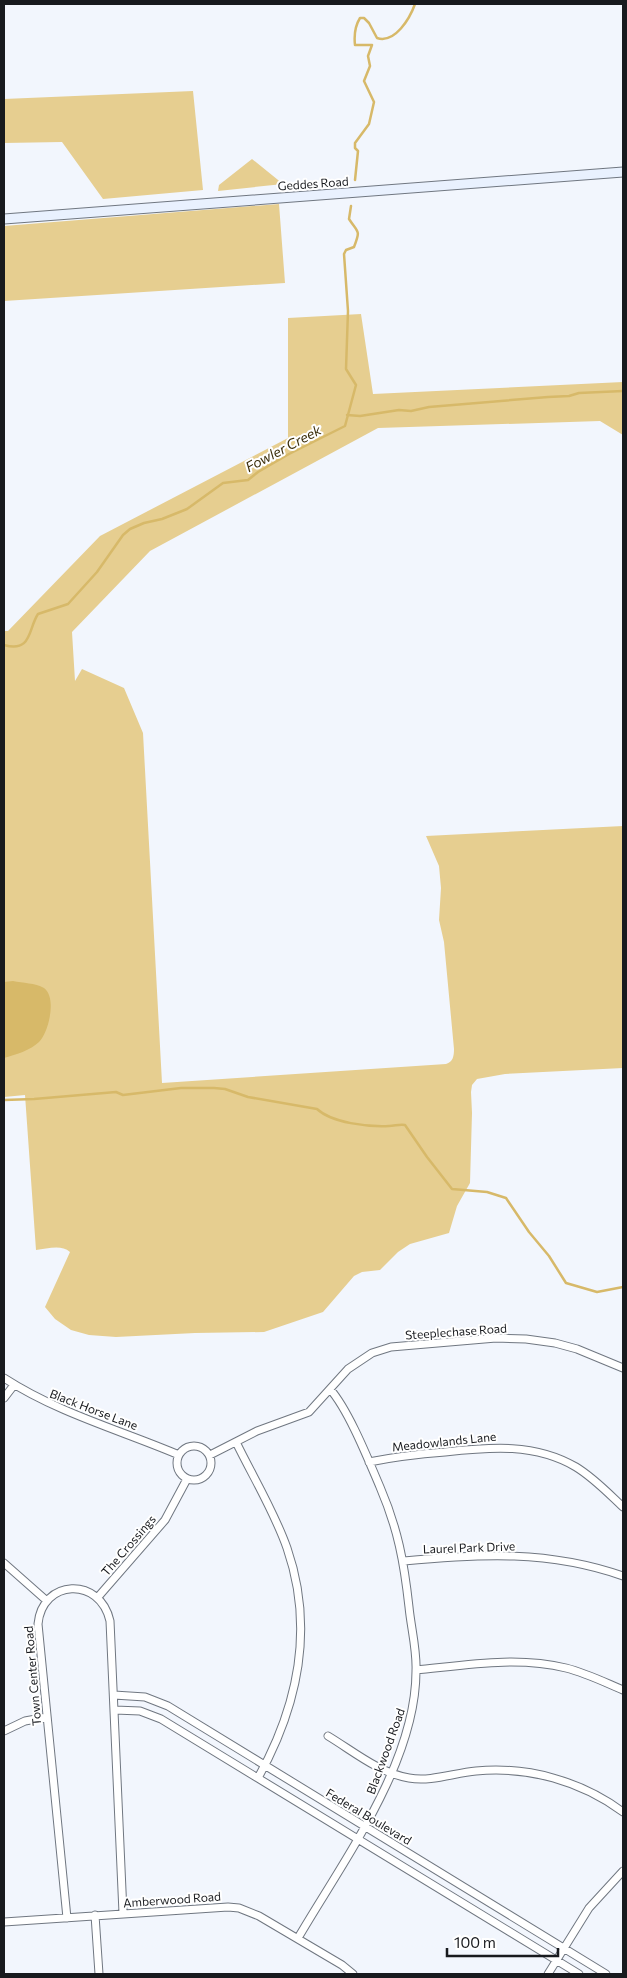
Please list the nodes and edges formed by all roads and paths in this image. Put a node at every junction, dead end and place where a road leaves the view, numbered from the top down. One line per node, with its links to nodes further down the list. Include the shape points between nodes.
1 (623, 172): 2 (main road, Geddes Road)
2 (4, 219)
3 (623, 1368): 6 (street, Steeplechase Road, via 595,1355 555,1343 496,1338 390,1347 362,1359)
4 (4, 1378): 5 (street, Black Horse Lane)
5 (14, 1385): 7 (street); 9 (street, Black Horse Lane, via 76,1416)
6 (330, 1389): 8 (street, via 309,1412); 11 (street, Blackwood Road, via 341,1403)
7 (4, 1398)
8 (236, 1442): 10 (street); 26 (street, via 287,1549 301,1620 300,1657 294,1691 284,1727)
9 (179, 1455): 10 (street, via 187,1447 197,1446); 12 (street, via 179,1470)
10 (210, 1455): 12 (street, via 212,1464 208,1474 199,1480)
11 (369, 1462): 13 (street, Meadowlands Lane, via 491,1447 527,1449 576,1467); 14 (street, Blackwood Road, via 393,1519)
12 (187, 1478): 17 (street, The Crossings, via 165,1520)
13 (623, 1507)
14 (404, 1561): 16 (street, Laurel Park Drive, via 503,1555 564,1561); 19 (street, Blackwood Road)
15 (4, 1563): 18 (street)
16 (623, 1576)
17 (98, 1597): 18 (street, via 72,1588); 21 (street, via 105,1605 110,1621)
18 (47, 1601): 23 (street, Town Center Road, via 40,1612 38,1624)
19 (416, 1670): 20 (street, via 485,1663 534,1663 583,1673); 27 (street, Blackwood Road, via 412,1708)
20 (623, 1690)
21 (114, 1695): 22 (street); 26 (street, Federal Boulevard, via 155,1700)
22 (114, 1710): 28 (street, Federal Boulevard, via 140,1711 155,1716); 33 (street)
23 (47, 1717): 24 (street, via 24,1721); 35 (street, Town Center Road)
24 (4, 1731)
25 (328, 1736): 27 (street)
26 (265, 1766): 28 (street); 30 (street, Federal Boulevard)
27 (391, 1773): 29 (street, via 425,1779 477,1771 528,1773 570,1783); 30 (street, Blackwood Road)
28 (258, 1778): 31 (street, Federal Boulevard)
29 (623, 1812)
30 (365, 1827): 31 (street, Blackwood Road); 38 (street, Federal Boulevard)
31 (357, 1839): 37 (street, Blackwood Road); 39 (street, Federal Boulevard)
32 (623, 1871): 38 (street, via 589,1908)
33 (123, 1913): 34 (street, Amberwood Road); 37 (street, Amberwood Road, via 228,1907 249,1911)
34 (94, 1916): 35 (street, Amberwood Road); 40 (street)
35 (67, 1918): 36 (street, Amberwood Road)
36 (4, 1922)
37 (298, 1938): 41 (street, Amberwood Road)
38 (564, 1948): 39 (street); 44 (street, Federal Boulevard)
39 (557, 1960): 42 (street); 43 (street, Federal Boulevard)
40 (99, 1974)
41 (353, 1974)
42 (548, 1974)
43 (579, 1974)
44 (606, 1974)

